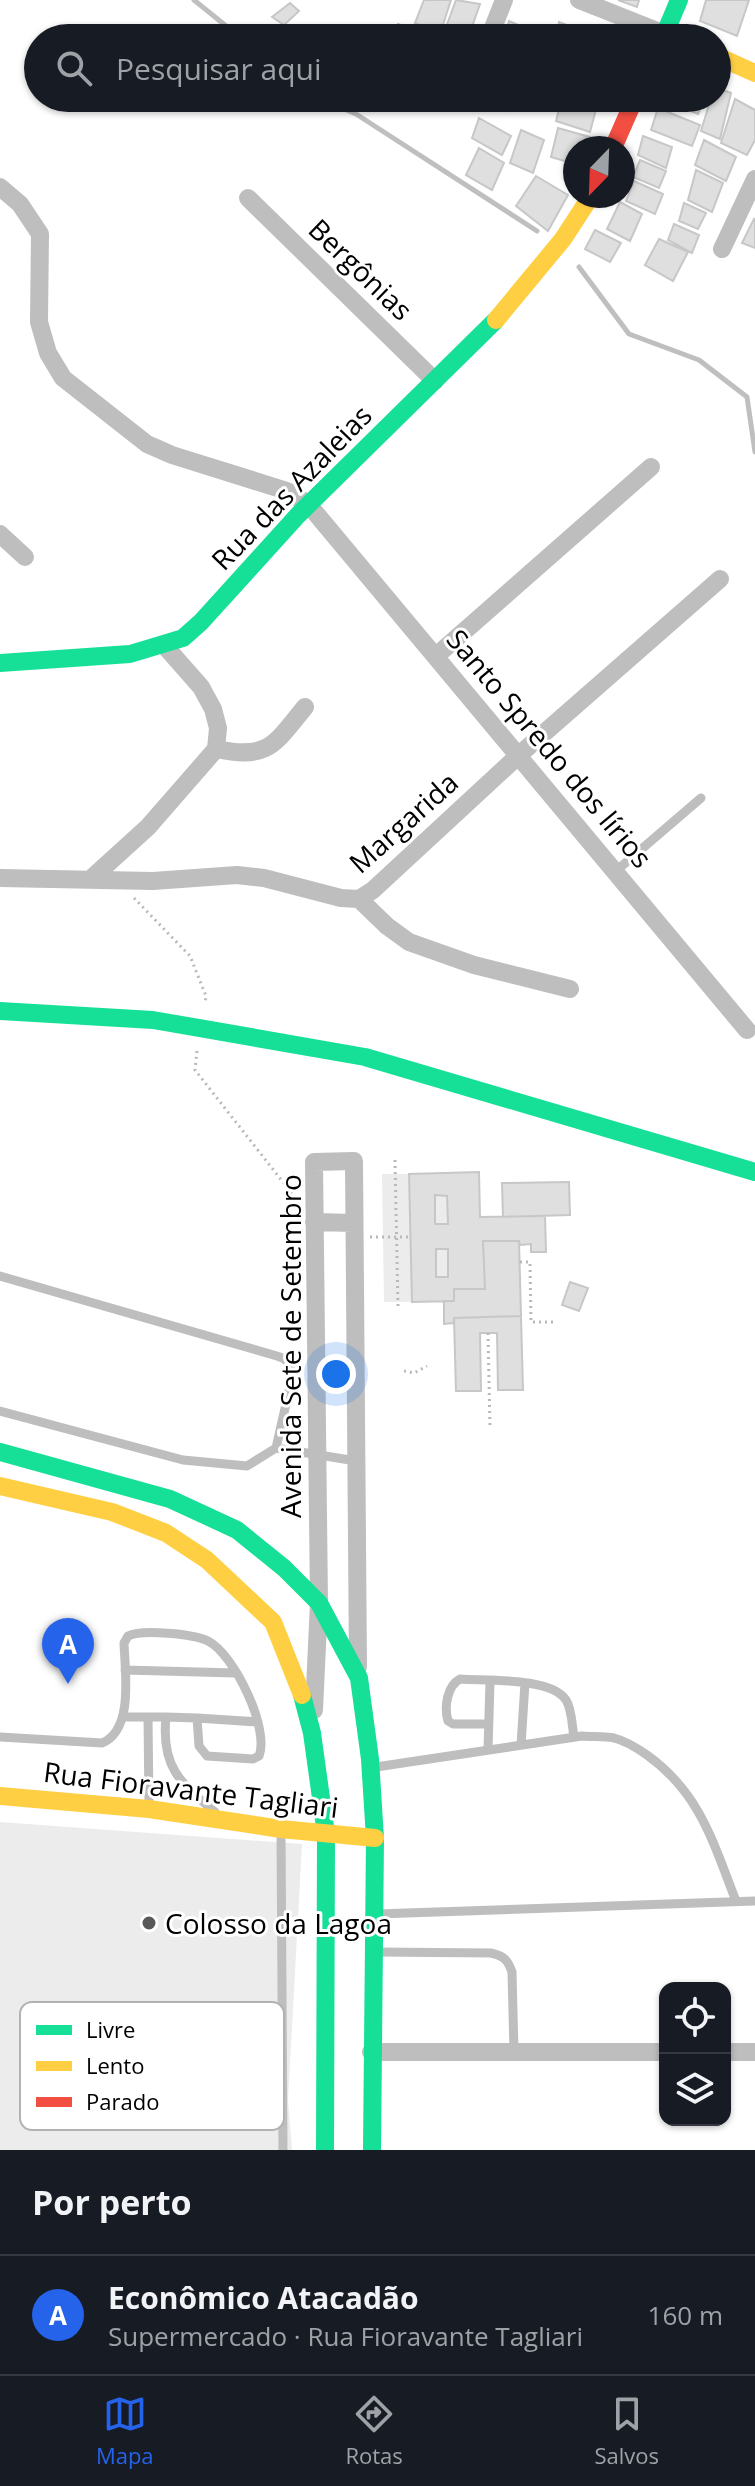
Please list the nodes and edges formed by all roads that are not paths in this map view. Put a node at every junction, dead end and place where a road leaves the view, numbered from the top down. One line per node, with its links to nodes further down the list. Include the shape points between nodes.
1 (504, 0): 4 (street)
2 (579, 0): 5 (street)
3 (679, 0): 6 (main road)
4 (495, 24)
5 (637, 24)
6 (672, 24)
7 (731, 62): 8 (main road)
8 (755, 73)
9 (629, 112): 10 (main road)
10 (618, 136)
11 (755, 179): 15 (street)
12 (0, 187): 18 (street, via 20,204 40,234 39,322 63,378 147,444 287,491)
13 (248, 198): 16 (street, Bergônias)
14 (584, 208): 16 (main road, Rua das Azaleias, via 519,295)
15 (722, 249)
16 (435, 381): 18 (main road, Rua das Azaleias)
17 (651, 467): 23 (street)
18 (308, 504): 22 (main road, Rua das Azaleias, via 201,622 183,638); 23 (street, Santo Spredo dos lírios)
19 (0, 534): 20 (street)
20 (25, 557)
21 (720, 579): 27 (street, Margarida)
22 (164, 645): 24 (main road, Rua das Azaleias, via 130,654); 26 (street, via 213,709)
23 (436, 656): 27 (street, Santo Spredo dos lírios)
24 (0, 663)
25 (305, 707): 26 (street, via 279,740 260,752 243,755)
26 (216, 749): 30 (street, via 148,827)
27 (519, 755): 29 (street, Santo Spredo dos lírios); 32 (street, Margarida)
28 (701, 798): 29 (lane)
29 (616, 871): 35 (street, Santo Spredo dos lírios)
30 (93, 877): 31 (street, Margarida); 32 (street, Margarida, via 237,875)
31 (0, 878)
32 (359, 899): 33 (street, via 409,942)
33 (570, 989)
34 (1, 1012): 36 (main road, via 153,1020 365,1057)
35 (747, 1030)
36 (755, 1172)
37 (314, 1222): 38 (street); 38 (street, Avenida Sete de Setembro, via 314,1162 354,1161); 43 (street, Avenida Sete de Setembro)
38 (354, 1230): 44 (street, Avenida Sete de Setembro)
39 (0, 1276): 41 (lane, via 285,1359 293,1373)
40 (0, 1411): 41 (lane, via 183,1460 247,1466)
41 (276, 1448): 43 (lane)
42 (0, 1452): 46 (main road, Avenida Sete de Setembro, via 170,1499 237,1530)
43 (317, 1456): 44 (lane); 46 (street, Avenida Sete de Setembro)
44 (356, 1461): 49 (street, Avenida Sete de Setembro)
45 (0, 1486): 58 (main road, Avenida Sete de Setembro, via 112,1512 166,1533 207,1560 273,1622)
46 (319, 1603): 49 (main road, Avenida Sete de Setembro); 58 (street, Avenida Sete de Setembro)
47 (125, 1670): 48 (lane); 48 (lane, via 124,1643 138,1632 210,1642); 52 (lane)
48 (235, 1673): 56 (lane)
49 (359, 1678): 63 (main road, Avenida Sete de Setembro)
50 (490, 1682): 51 (lane); 57 (lane); 57 (lane, via 453,1683 446,1715 453,1724)
51 (525, 1683): 60 (lane, via 542,1685 567,1701); 61 (lane)
52 (123, 1717): 53 (lane); 59 (lane, via 112,1739 102,1743)
53 (148, 1717): 54 (lane); 65 (lane)
54 (166, 1717): 55 (lane); 66 (lane, via 165,1748 173,1770)
55 (197, 1718): 56 (lane); 56 (lane, via 199,1746 207,1756 259,1756)
56 (258, 1722)
57 (489, 1724): 62 (lane)
58 (312, 1733): 68 (main road, Avenida Sete de Setembro)
59 (0, 1737)
60 (574, 1737): 61 (lane); 70 (lane, via 615,1738 664,1767 685,1789 708,1830)
61 (521, 1745): 62 (lane)
62 (488, 1750): 63 (lane)
63 (370, 1767): 69 (main road, Avenida Sete de Setembro)
64 (0, 1796): 65 (main road, Rua Fioravante Tagliari)
65 (149, 1809): 66 (main road, Rua Fioravante Tagliari)
66 (224, 1819): 67 (main road, Rua Fioravante Tagliari)
67 (281, 1829): 68 (main road, Rua Fioravante Tagliari); 74 (lane)
68 (326, 1834): 69 (main road, Rua Fioravante Tagliari); 75 (main road, Avenida Sete de Setembro)
69 (375, 1838): 72 (main road, Avenida Sete de Setembro)
70 (736, 1901): 71 (lane); 72 (lane)
71 (755, 1901)
72 (373, 1914): 73 (main road, Avenida Sete de Setembro)
73 (373, 1952): 75 (main road, Avenida Sete de Setembro); 76 (lane, via 503,1956 512,1972)
74 (282, 2002)
75 (348, 2052): 76 (street); 82 (main road, Avenida Sete de Setembro); 83 (main road, Avenida Sete de Setembro)
76 (514, 2052): 77 (street)
77 (659, 2052)
78 (731, 2052): 79 (street)
79 (755, 2052)
80 (283, 2130): 81 (lane)
81 (283, 2150)
82 (325, 2150)
83 (372, 2150)

